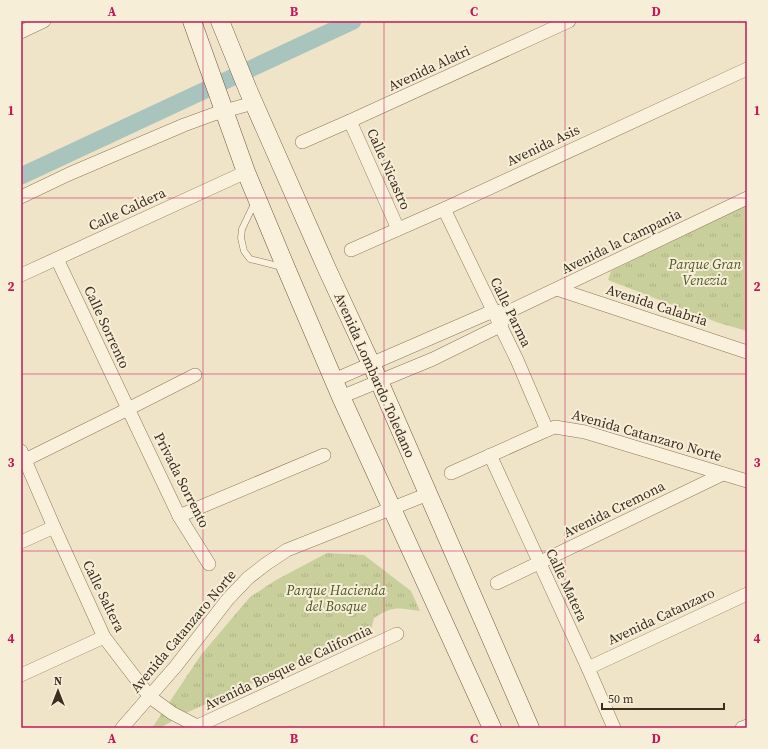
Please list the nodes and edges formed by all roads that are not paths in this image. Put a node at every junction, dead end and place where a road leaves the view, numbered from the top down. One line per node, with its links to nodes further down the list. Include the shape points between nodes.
1 (44, 21): 5 (street)
2 (192, 21): 8 (main road)
3 (220, 21): 7 (main road, Avenida Lombardo Toledano)
4 (568, 21): 9 (street, Avenida Alatri)
5 (21, 32)
6 (747, 68): 15 (street, Avenida Asis)
7 (250, 97): 8 (street); 28 (main road, Avenida Lombardo Toledano)
8 (223, 105): 11 (main road); 12 (street, via 184,125)
9 (350, 122): 10 (street, Avenida Alatri); 16 (street, Calle Nicastro)
10 (302, 142)
11 (246, 172): 14 (main road); 18 (street, Calle Caldera)
12 (21, 196)
13 (747, 198): 21 (street, Avenida la Campania)
14 (257, 199): 19 (main road); 19 (lane, via 242,229 244,251 250,259)
15 (444, 209): 16 (street, Avenida Asis); 22 (street, Calle Parma)
16 (398, 229): 17 (street, Avenida Asis)
17 (351, 250)
18 (57, 258): 20 (street, Calle Caldera); 33 (street, Calle Sorrento)
19 (286, 268): 30 (main road)
20 (21, 275)
21 (557, 289): 23 (street, Avenida la Campania); 26 (street, Avenida Calabria)
22 (493, 311): 23 (street, Avenida la Campania); 24 (street, Calle Parma); 25 (street, Avenida la Campania)
23 (508, 312): 24 (street)
24 (500, 326): 27 (street); 34 (street, Calle Parma)
25 (424, 341): 27 (street); 28 (street, Avenida la Campania)
26 (747, 352)
27 (433, 359): 31 (street)
28 (371, 363): 30 (street, Avenida la Campania); 31 (main road, Avenida Lombardo Toledano)
29 (195, 375): 33 (street)
30 (334, 380): 32 (main road)
31 (379, 381): 32 (street); 41 (main road, Avenida Lombardo Toledano)
32 (341, 397): 42 (main road)
33 (128, 409): 35 (street); 43 (street, Privada Sorrento)
34 (546, 430): 37 (street, Avenida Catanzaro Norte); 39 (street, Avenida Catanzaro Norte, via 556,427 585,432)
35 (23, 455): 44 (street, Calle Saltera)
36 (324, 455): 43 (street)
37 (490, 456): 38 (street, Avenida Catanzaro Norte); 46 (street, Calle Matera)
38 (451, 473)
39 (723, 474): 40 (street, Avenida Catanzaro Norte); 46 (street, Avenida Cremona)
40 (747, 481)
41 (428, 494): 42 (street, Avenida Catanzaro Norte); 59 (main road, Avenida Lombardo Toledano)
42 (392, 509): 54 (street, Avenida Catanzaro Norte, via 287,550 266,564 228,599); 58 (main road)
43 (179, 516): 47 (street, Privada Sorrento)
44 (54, 527): 45 (street); 51 (street, Calle Saltera)
45 (21, 542)
46 (539, 563): 48 (street, Avenida Cremona); 52 (street, Calle Matera)
47 (209, 564)
48 (498, 583)
49 (747, 594): 52 (street, Avenida Catanzaro)
50 (397, 634): 56 (street, Avenida Bosque de California)
51 (104, 637): 53 (street); 54 (street, Calle Saltera)
52 (588, 668): 60 (street, Calle Matera)
53 (21, 675)
54 (150, 697): 56 (street, Calle Saltera); 57 (street, Avenida Catanzaro Norte)
55 (747, 726): 61 (street)
56 (195, 727)
57 (122, 728)
58 (492, 728)
59 (530, 728)
60 (614, 728)
61 (742, 728)

